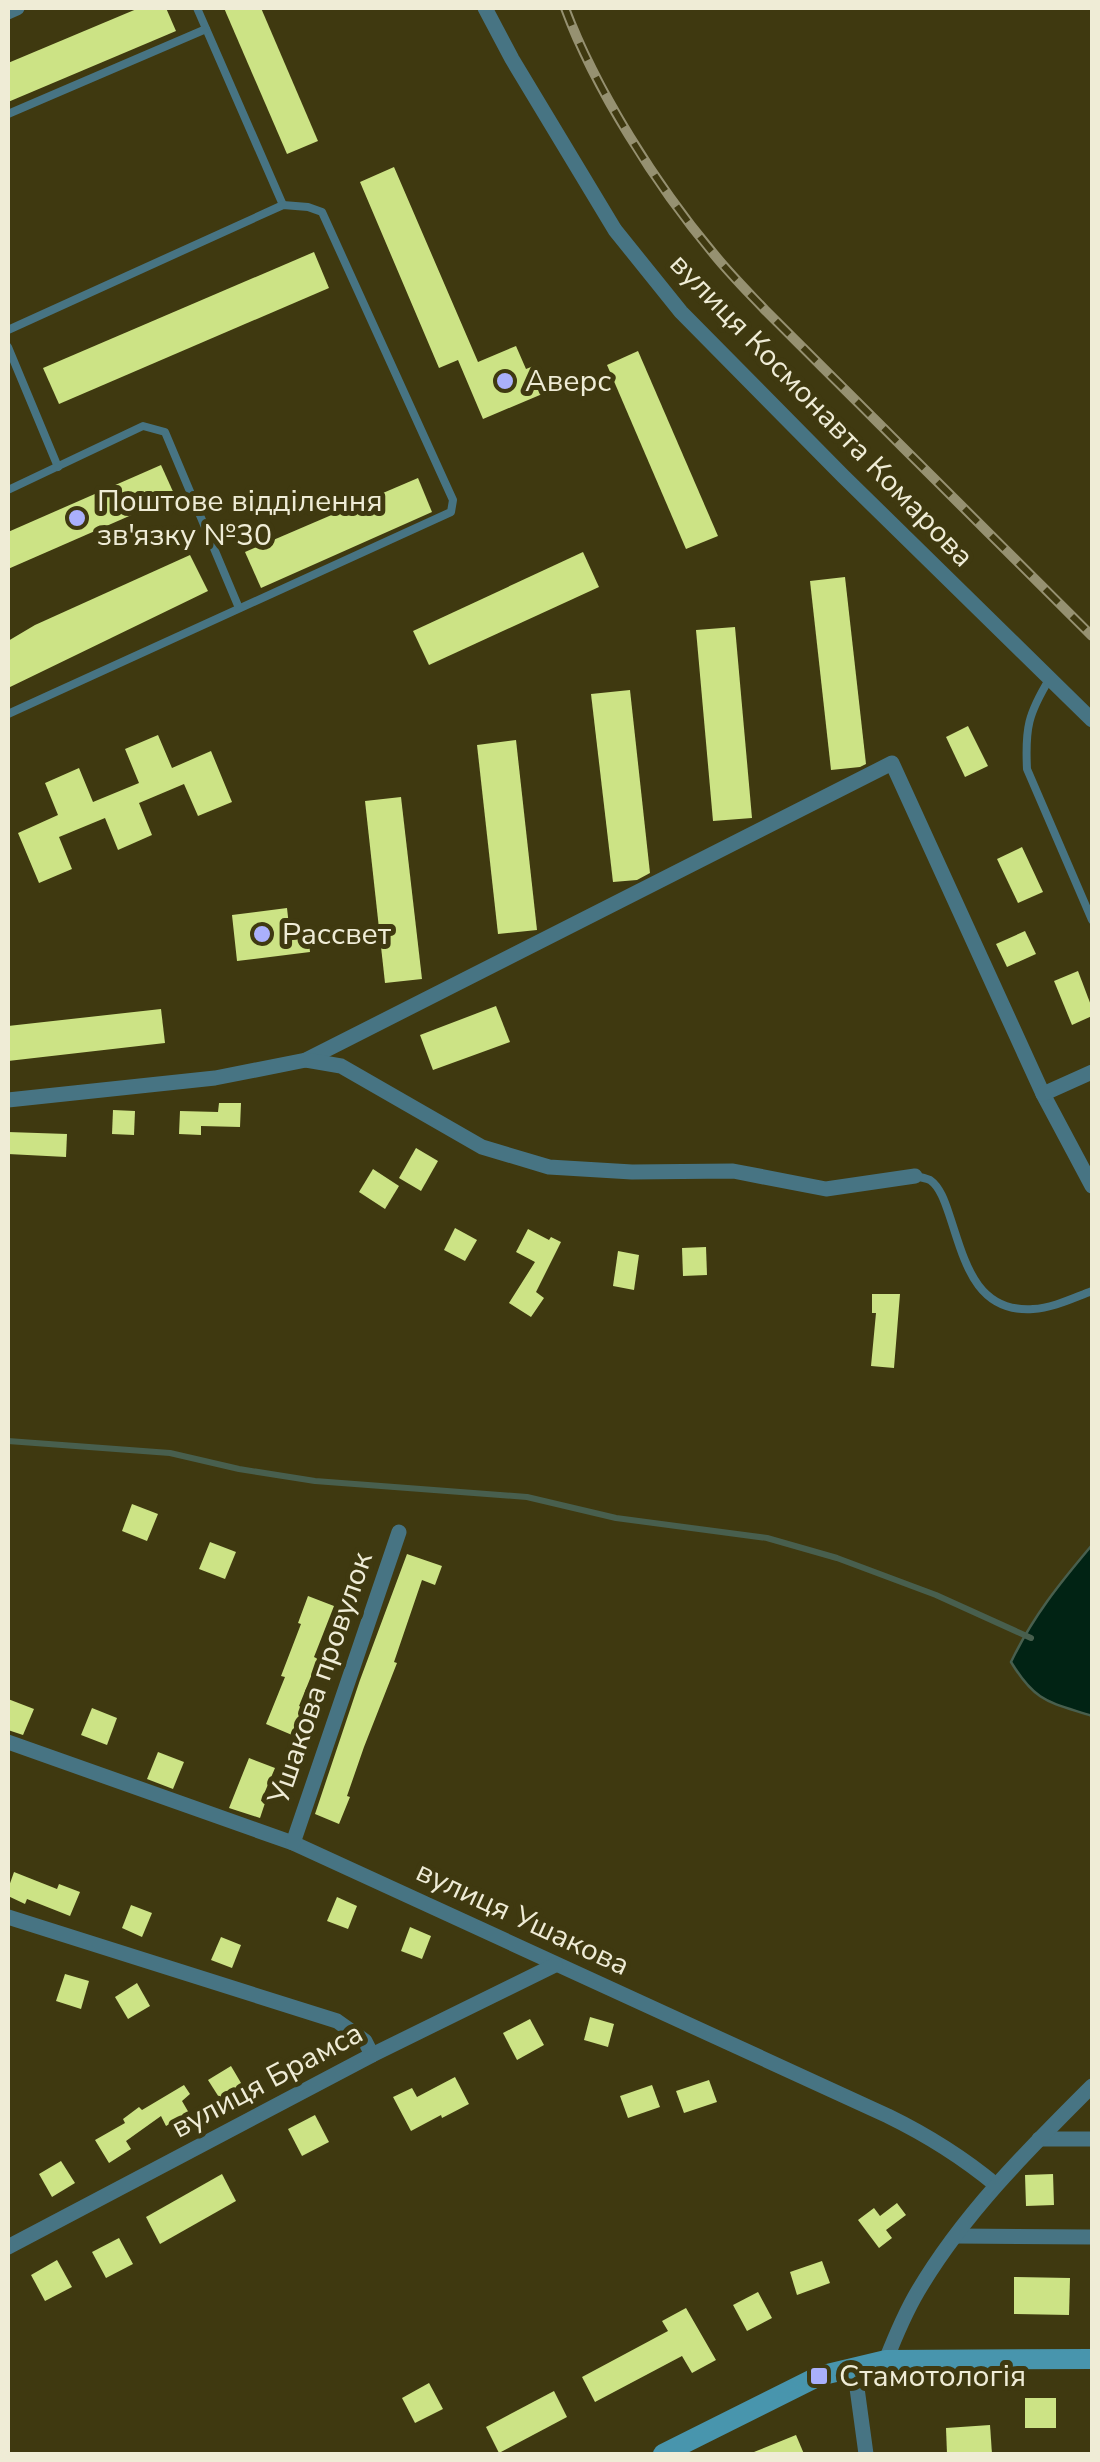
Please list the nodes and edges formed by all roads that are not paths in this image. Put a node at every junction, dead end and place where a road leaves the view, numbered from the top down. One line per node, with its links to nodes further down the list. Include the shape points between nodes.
1 (17, 8): 4 (street)
2 (197, 8): 5 (lane)
3 (486, 8): 13 (street, вулиця Космонавта Комарова, via 615,230 681,312)
4 (8, 12)
5 (206, 28): 6 (lane); 7 (lane)
6 (8, 114)
7 (283, 205): 8 (lane); 12 (lane, via 322,212 453,500 451,512)
8 (8, 330)
9 (8, 347): 10 (lane)
10 (58, 468): 11 (lane); 12 (lane, via 143,426 165,432)
11 (8, 490)
12 (239, 608): 14 (lane)
13 (1050, 678): 15 (street, вулиця Космонавта Комарова); 16 (lane, via 1028,722 1028,769)
14 (8, 714)
15 (1092, 720)
16 (1092, 920)
17 (306, 1060): 19 (street, via 892,763); 20 (street, via 215,1078); 21 (street, via 341,1066 482,1146 549,1166 733,1171 826,1189)
18 (1092, 1072): 19 (street)
19 (1043, 1094): 22 (street)
20 (8, 1100)
21 (915, 1176): 23 (lane, via 932,1181 942,1196 973,1278 996,1302 1034,1309)
22 (1092, 1186)
23 (1092, 1291)
24 (400, 1532): 26 (street, Ушакова провулок)
25 (8, 1742): 26 (street, вулиця Ушакова)
26 (294, 1842): 28 (street, вулиця Ушакова)
27 (8, 1916): 29 (street, via 337,2022 365,2041)
28 (555, 1965): 29 (street, вулиця Брамса); 33 (street, вулиця Ушакова, via 917,2130)
29 (372, 2055): 36 (street, вулиця Брамса)
30 (1092, 2086): 31 (street)
31 (1039, 2139): 32 (street); 33 (street)
32 (1092, 2139)
33 (996, 2185): 34 (street)
34 (956, 2236): 35 (street); 37 (street, via 919,2289)
35 (1092, 2237)
36 (8, 2247)
37 (886, 2360): 38 (main road); 39 (main road)
38 (1092, 2360)
39 (854, 2366): 40 (main road, via 820,2376); 41 (street)
40 (662, 2454)
41 (866, 2454)

